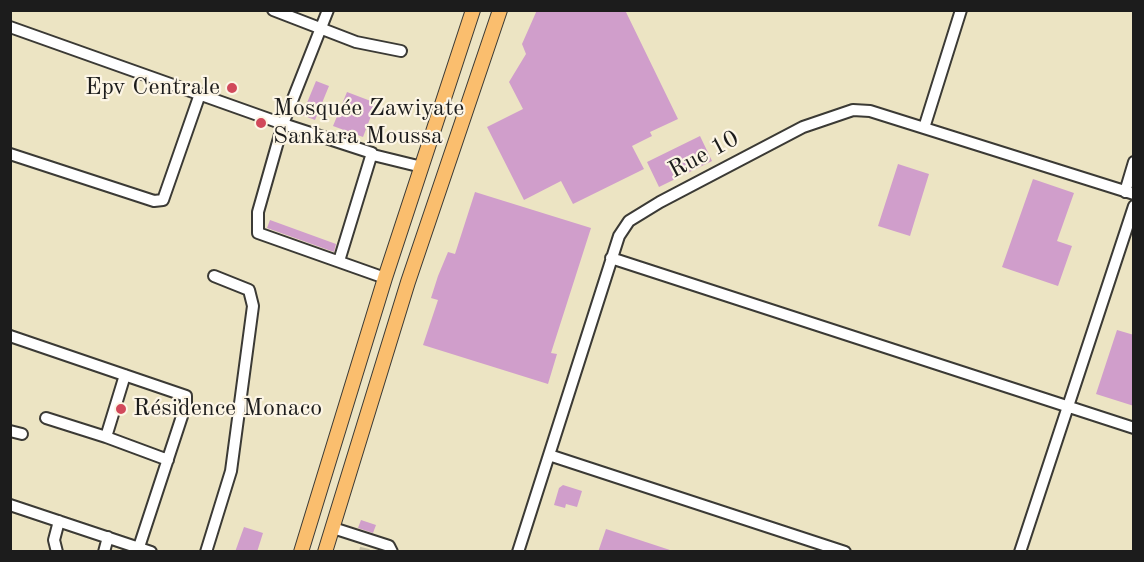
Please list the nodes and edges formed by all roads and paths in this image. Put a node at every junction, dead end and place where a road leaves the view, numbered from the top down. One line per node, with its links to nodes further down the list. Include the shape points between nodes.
1 (273, 10): 7 (street)
2 (328, 10): 7 (street)
3 (473, 10): 15 (main road)
4 (500, 10): 34 (main road, via 408,282)
5 (961, 10): 11 (street)
6 (10, 27): 9 (street)
7 (321, 28): 8 (street, via 356,42); 10 (street)
8 (401, 51)
9 (200, 94): 10 (street); 12 (street, via 163,200 154,201)
10 (282, 124): 13 (street, via 368,150); 19 (street, via 258,212 258,233)
11 (924, 128): 16 (street, Rue 10); 18 (street, Rue 10, via 870,111 853,110 803,127 629,221 621,229)
12 (10, 154)
13 (373, 155): 15 (street); 19 (street)
14 (1134, 162): 16 (street)
15 (422, 167): 21 (main road)
16 (1129, 193)
17 (1134, 206): 24 (street)
18 (611, 258): 24 (street); 30 (street, Rue 10)
19 (339, 261): 21 (street)
20 (214, 276): 40 (street, via 249,290 253,306 231,471)
21 (385, 278): 41 (main road)
22 (10, 336): 23 (street)
23 (125, 375): 29 (street); 31 (street, via 186,396)
24 (1066, 406): 26 (street); 46 (street)
25 (46, 418): 29 (street)
26 (1134, 428)
27 (10, 431): 28 (street)
28 (22, 434)
29 (106, 437): 31 (street)
30 (549, 455): 44 (street, Rue 10); 45 (street)
31 (168, 460): 36 (street)
32 (10, 505): 33 (street)
33 (59, 521): 35 (street); 37 (street, via 54,540)
34 (333, 528): 42 (main road); 43 (street, via 366,544 389,546)
35 (108, 537): 36 (street); 38 (street)
36 (139, 548): 39 (street)
37 (57, 552)
38 (104, 552)
39 (151, 552)
40 (206, 552)
41 (301, 552)
42 (325, 552)
43 (392, 552)
44 (519, 552)
45 (845, 552)
46 (1020, 552)

